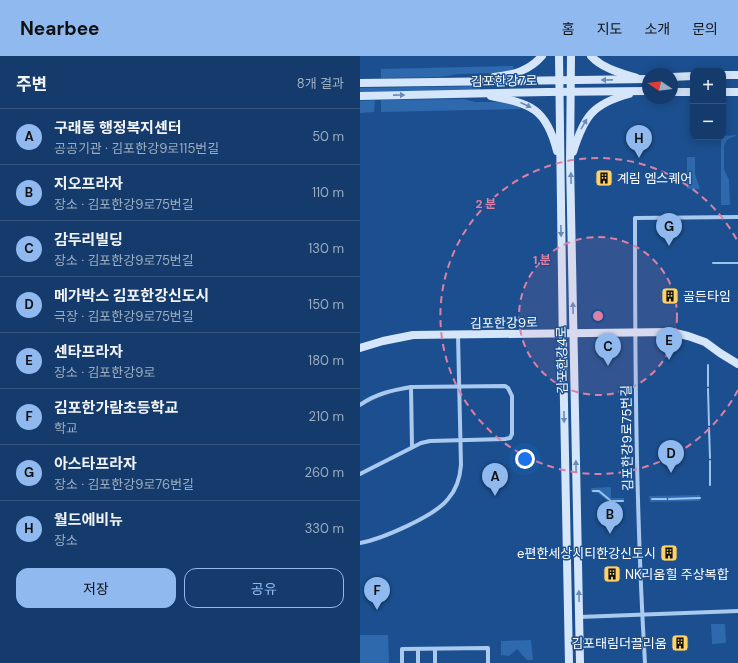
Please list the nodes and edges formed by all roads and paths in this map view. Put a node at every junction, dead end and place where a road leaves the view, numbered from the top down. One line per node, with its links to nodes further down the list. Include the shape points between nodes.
1 (542, 56): 13 (street, via 530,67 513,75)
2 (559, 56): 11 (street, 김포한강4로)
3 (571, 56): 12 (street, 김포한강4로)
4 (591, 56): 9 (street, via 609,69)
5 (726, 75): 6 (street)
6 (738, 75)
7 (690, 76): 8 (street)
8 (678, 77)
9 (642, 79)
10 (642, 80): 12 (street, 김포한강7로, one-way to 12)
11 (560, 81): 12 (street, 김포한강7로); 13 (street, 김포한강7로); 17 (street, 김포한강4로)
12 (571, 81): 18 (street, 김포한강4로)
13 (456, 82): 14 (street, 김포한강7로)
14 (360, 83)
15 (642, 91): 18 (street, 김포한강7로)
16 (642, 91): 25 (street, one-way to 16, via 582,126 596,108 615,98)
17 (560, 92): 18 (street, 김포한강7로); 23 (street, 김포한강7로); 26 (street, 김포한강4로)
18 (570, 92): 25 (street, 김포한강4로)
19 (678, 92): 20 (street)
20 (690, 92)
21 (726, 92): 22 (street)
22 (738, 92)
23 (474, 93): 24 (street, 김포한강7로, one-way to 23); 26 (street, one-way to 26, via 518,101 537,111 554,137)
24 (360, 96)
25 (570, 161): 29 (street, 김포한강4로, one-way to 25)
26 (561, 164): 30 (street, 김포한강4로, one-way to 30)
27 (738, 217): 28 (street, 김포한강9로75번길, via 635,218)
28 (635, 332): 29 (street, 김포한강9로); 33 (street, 김포한강9로, via 671,332 688,336 705,342); 42 (street, 김포한강9로75번길)
29 (573, 333): 30 (street, 김포한강9로); 43 (street, 김포한강4로, one-way to 29)
30 (563, 334): 31 (street, 김포한강9로); 50 (street, 김포한강4로, one-way to 50)
31 (458, 335): 32 (street, 김포한강9로, via 413,335); 35 (street)
32 (360, 348)
33 (738, 364)
34 (411, 387): 35 (street); 36 (street, via 383,393); 38 (street)
35 (458, 387): 37 (street); 37 (street, via 505,386 511,391 512,403 510,438)
36 (360, 405)
37 (460, 440): 38 (street, via 430,441); 40 (street, via 460,475 448,500 436,510 397,530 375,540)
38 (412, 447): 39 (street)
39 (360, 474)
40 (360, 543)
41 (738, 611): 42 (street)
42 (642, 614): 43 (street); 52 (street, 김포한강9로75번길)
43 (579, 616): 51 (street, 김포한강4로)
44 (418, 649): 45 (street); 46 (street, via 402,649); 47 (street)
45 (435, 649): 48 (street); 49 (street, via 488,648)
46 (402, 663)
47 (418, 663)
48 (435, 663)
49 (488, 663)
50 (569, 663)
51 (580, 663)
52 (645, 663)

